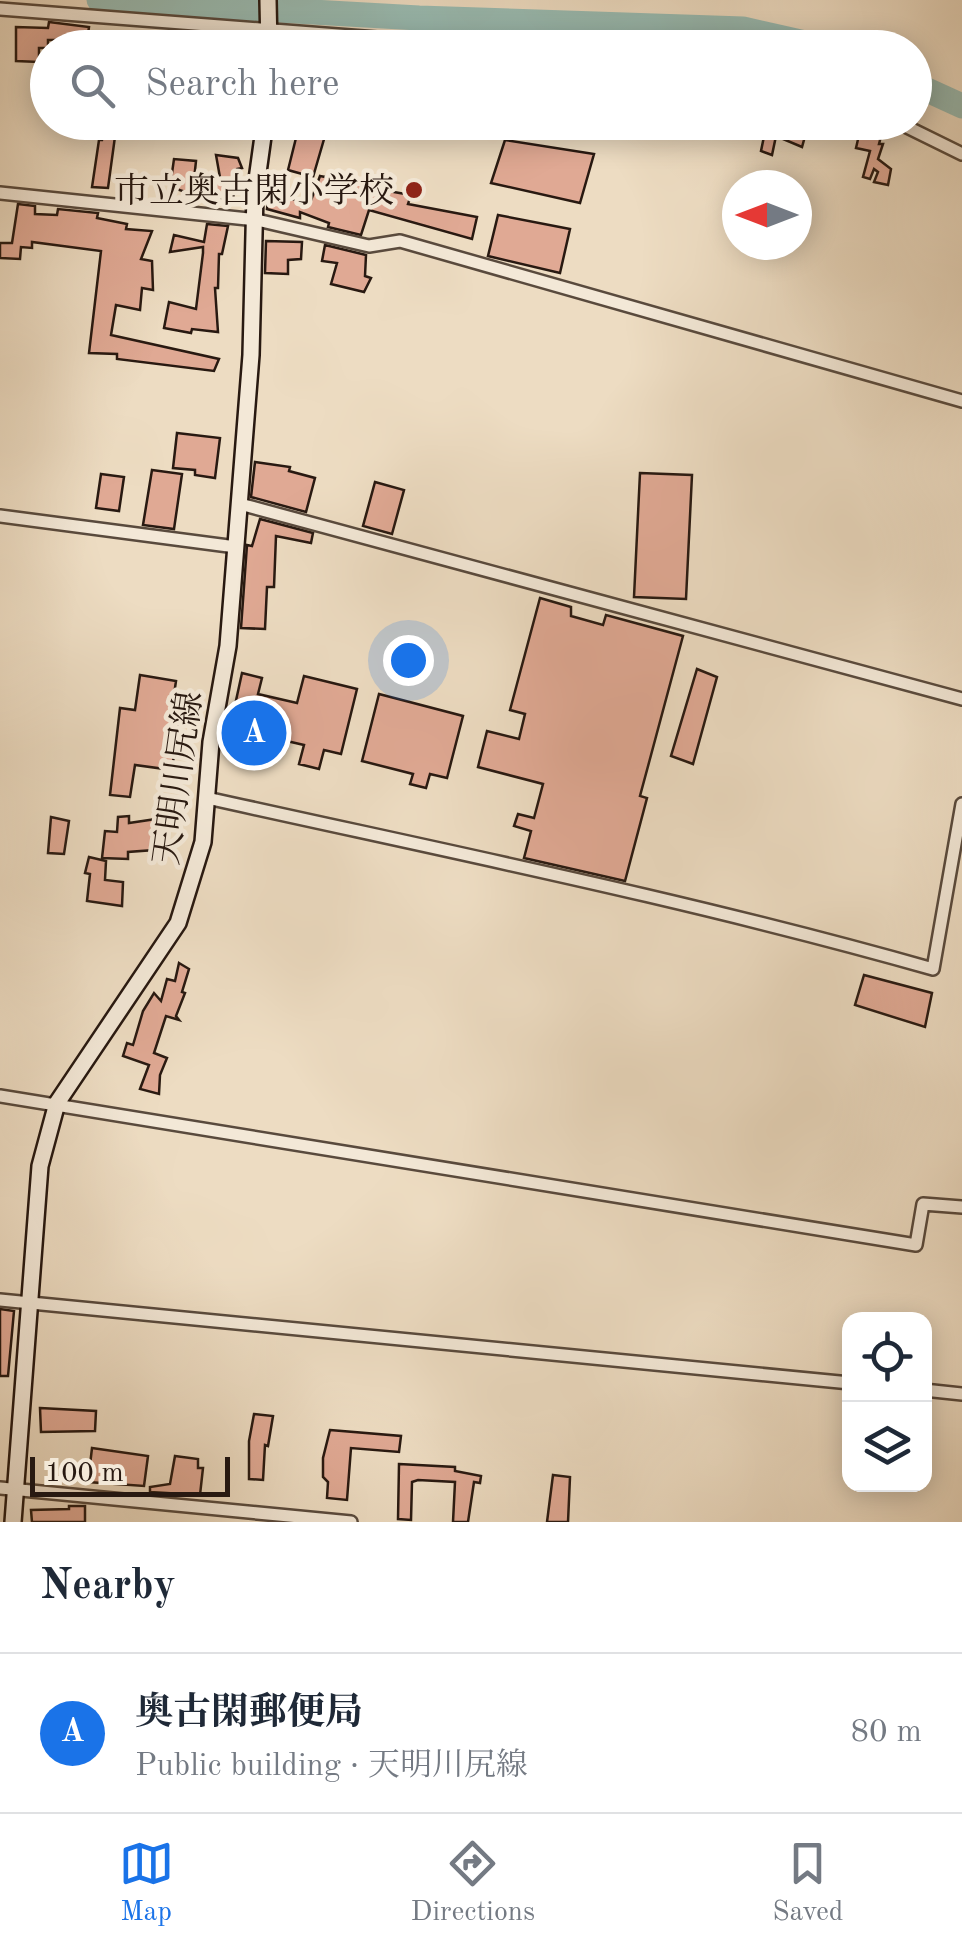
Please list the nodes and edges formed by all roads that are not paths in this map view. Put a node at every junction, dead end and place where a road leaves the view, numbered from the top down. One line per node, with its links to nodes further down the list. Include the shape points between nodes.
1 (268, 0): 3 (main road)
2 (0, 10): 3 (street)
3 (268, 25): 4 (main road); 5 (street)
4 (268, 30)
5 (320, 30)
6 (932, 139): 8 (street)
7 (262, 140): 10 (main road, 天明川尻線)
8 (962, 154)
9 (0, 193): 10 (street)
10 (256, 220): 11 (street, via 369,246 400,241); 12 (main road, 天明川尻線)
11 (962, 401)
12 (240, 504): 14 (main road, 天明川尻線); 15 (street)
13 (0, 516): 14 (street)
14 (236, 548): 16 (main road, 天明川尻線)
15 (962, 698)
16 (208, 798): 17 (street, via 633,892 933,969); 19 (main road, 天明川尻線, via 203,842 178,923)
17 (962, 804)
18 (0, 1096): 19 (street)
19 (57, 1103): 20 (street, via 916,1245 924,1204); 22 (main road, 天明川尻線, via 40,1166)
20 (962, 1207)
21 (0, 1300): 22 (street)
22 (29, 1305): 23 (street); 26 (main road, 天明川尻線)
23 (842, 1382)
24 (932, 1391): 25 (street)
25 (962, 1394)
26 (8, 1488): 27 (main road, 天明川尻線); 28 (street)
27 (13, 1522)
28 (351, 1522)

